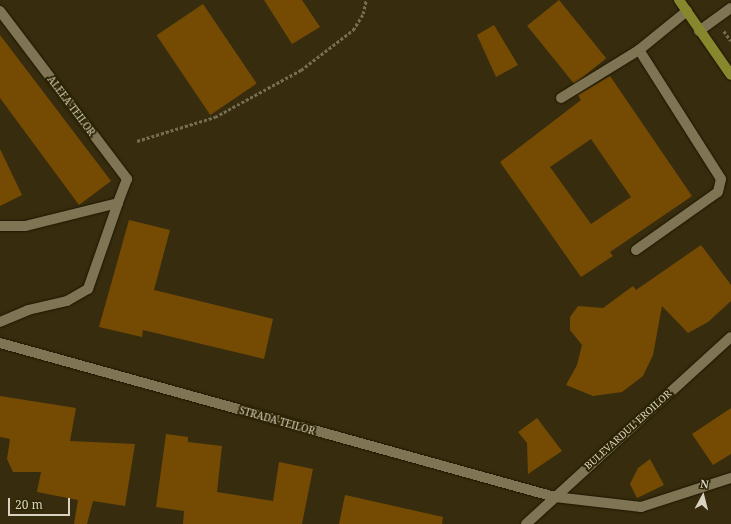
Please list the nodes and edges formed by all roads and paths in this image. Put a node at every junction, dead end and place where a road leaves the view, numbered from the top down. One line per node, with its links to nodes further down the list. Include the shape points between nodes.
1 (366, 0): 10 (path, via 363,14 353,30 301,70 215,117)
2 (679, 0): 5 (main road)
3 (731, 8): 6 (street)
4 (0, 11): 11 (street, ALEEA TEILOR, via 127,179)
5 (687, 11): 6 (main road); 7 (street)
6 (699, 31): 8 (main road)
7 (639, 50): 9 (street); 13 (street, via 721,179 718,192)
8 (731, 75)
9 (561, 98)
10 (137, 141)
11 (118, 203): 12 (street, via 25,226); 14 (street, ALEEA TEILOR, via 88,289 67,301 28,310)
12 (0, 226)
13 (636, 250)
14 (0, 322)
15 (731, 337): 18 (street, BULEVARDUL EROILOR)
16 (0, 343): 18 (street, STRADA TEILOR)
17 (731, 478): 18 (street, STRADA TEILOR, via 641,507)
18 (555, 497): 19 (street, BULEVARDUL EROILOR)
19 (526, 524)

